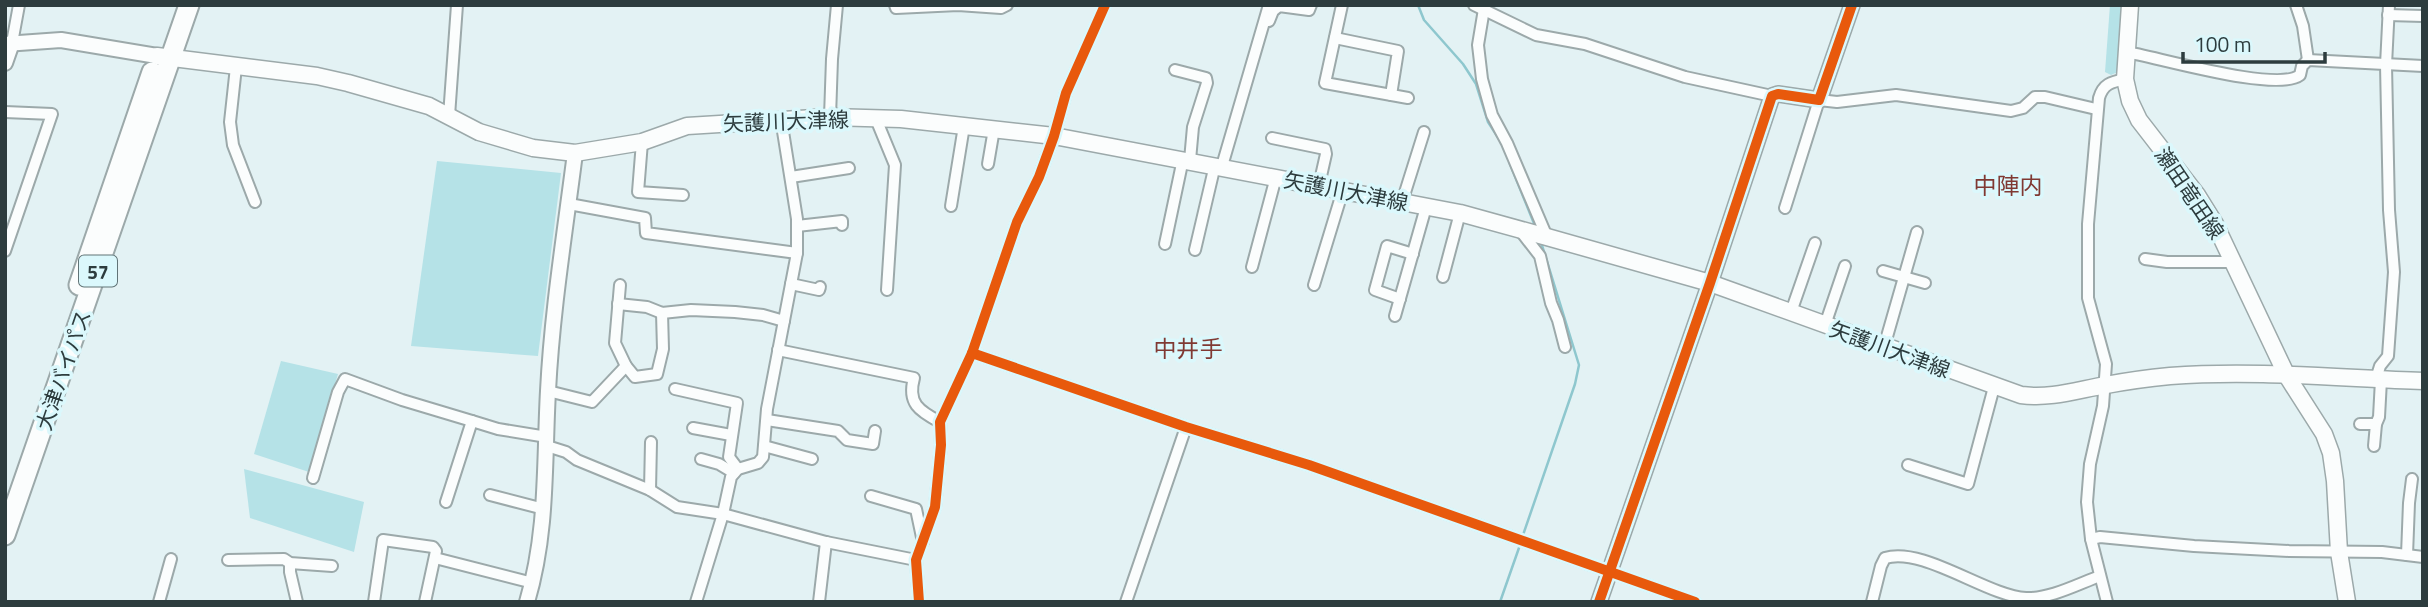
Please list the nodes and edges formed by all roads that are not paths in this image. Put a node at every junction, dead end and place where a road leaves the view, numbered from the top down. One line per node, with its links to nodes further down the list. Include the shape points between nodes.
1 (19, 5): 19 (street)
2 (175, 5): 22 (highway, 大津バイパス / 57)
3 (189, 5): 22 (highway, 大津バイパス / 57)
4 (457, 5): 36 (street)
5 (837, 5): 37 (street)
6 (895, 5): 7 (street)
7 (1007, 5)
8 (1105, 5): 43 (street, via 1066,93)
9 (1269, 5): 49 (street)
10 (1311, 5): 20 (street, via 1309,10 1279,6 1273,11)
11 (1342, 5): 18 (street)
12 (1852, 5): 33 (street)
13 (2130, 5): 21 (main road, 瀬田竜田線)
14 (2296, 5): 23 (street)
15 (1479, 7): 31 (street, via 1536,35 1585,44 1685,77); 67 (street, via 1482,79 1492,115)
16 (2389, 10): 17 (street); 25 (street)
17 (2423, 16)
18 (1335, 38): 30 (street, via 1398,51); 30 (street, via 1325,83)
19 (9, 43): 22 (street, via 61,40); 24 (street)
20 (1258, 50)
21 (2126, 51): 23 (street, via 2215,73 2277,79 2295,79); 29 (main road, 瀬田竜田線)
22 (164, 57): 27 (main road, 矢護川大津線); 129 (highway, 大津バイパス / 57); 133 (highway, 大津バイパス / 57, via 128,187)
23 (2308, 60): 25 (street)
24 (5, 63)
25 (2386, 65): 26 (street); 101 (street, via 2394,272 2388,356 2380,366)
26 (2423, 66)
27 (236, 67): 36 (main road, 矢護川大津線, via 348,83 407,98); 56 (street, via 230,122 233,145)
28 (1175, 70): 47 (street, via 1206,78 1207,83)
29 (2124, 79): 34 (street, via 2109,82); 75 (main road, 瀬田竜田線, via 2139,120 2197,195)
30 (1391, 95): 32 (street)
31 (1772, 96): 33 (street); 82 (street)
32 (1408, 98)
33 (1819, 100): 34 (street, via 1896,95 2011,111 2035,97 2045,97); 61 (street)
34 (2096, 109): 103 (street, via 2088,298 2106,364)
35 (5, 111): 71 (street, via 52,114)
36 (449, 116): 46 (main road, 矢護川大津線, via 479,132 518,144)
37 (831, 117): 38 (main road, 矢護川大津線); 39 (main road, 矢護川大津線)
38 (876, 118): 40 (main road, 矢護川大津線); 87 (street, via 895,165)
39 (781, 119): 45 (main road, 矢護川大津線, via 687,127); 51 (street)
40 (964, 126): 41 (main road, 矢護川大津線); 59 (street)
41 (994, 129): 43 (main road, 矢護川大津線); 48 (street)
42 (1424, 132): 57 (street)
43 (1054, 135): 47 (main road, 矢護川大津線); 98 (street, via 1017,222)
44 (1272, 138): 53 (street, via 1325,149)
45 (642, 142): 46 (main road, 矢護川大津線); 55 (street, via 638,192)
46 (575, 153): 58 (street)
47 (1187, 160): 49 (main road, 矢護川大津線); 69 (street)
48 (988, 164)
49 (1219, 166): 52 (main road, 矢護川大津線); 70 (street)
50 (849, 168): 51 (street)
51 (791, 177): 64 (street)
52 (1276, 177): 53 (main road, 矢護川大津線); 77 (street)
53 (1319, 185): 54 (main road, 矢護川大津線)
54 (1343, 190): 57 (main road, 矢護川大津線); 85 (street)
55 (683, 195)
56 (255, 202)
57 (1402, 202): 60 (main road, 矢護川大津線)
58 (569, 204): 72 (street, via 645,218 646,233); 106 (street)
59 (951, 206)
60 (1426, 207): 62 (main road, 矢護川大津線); 73 (street)
61 (1785, 208)
62 (1460, 214): 65 (main road, 矢護川大津線); 80 (street)
63 (842, 225): 64 (street, via 842,221)
64 (797, 226): 72 (street)
65 (1519, 229): 67 (main road, 矢護川大津線); 95 (street, via 1540,256)
66 (1917, 232): 79 (street)
67 (1547, 237): 82 (main road, 矢護川大津線)
68 (1815, 243): 91 (street)
69 (1165, 244)
70 (1195, 250)
71 (5, 251)
72 (797, 253): 81 (street)
73 (1413, 254): 88 (street); 88 (street, via 1387,246 1375,290)
74 (2144, 258): 75 (street)
75 (2233, 262): 100 (main road, 瀬田竜田線)
76 (1845, 265): 94 (street)
77 (1252, 267)
78 (1883, 271): 79 (street)
79 (1904, 276): 83 (street); 96 (street)
80 (1443, 277)
81 (792, 284): 86 (street); 93 (street)
82 (1710, 284): 91 (main road, 矢護川大津線); 146 (street)
83 (1925, 284)
84 (620, 285): 89 (street)
85 (1314, 285)
86 (820, 287)
87 (887, 290)
88 (1400, 299): 92 (street)
89 (618, 304): 90 (street); 99 (street, via 615,343)
90 (662, 313): 93 (street, via 735,312); 99 (street, via 663,349 657,374 635,377)
91 (1791, 313): 94 (main road, 矢護川大津線)
92 (1395, 316)
93 (784, 321): 97 (street)
94 (1825, 325): 96 (main road, 矢護川大津線)
95 (1565, 347)
96 (1884, 347): 104 (main road, 矢護川大津線)
97 (778, 350): 107 (street); 109 (street, via 914,378 911,390 916,406)
98 (972, 353): 109 (street); 112 (street)
99 (626, 366): 106 (street, via 592,402)
100 (2287, 376): 101 (main road, 矢護川大津線); 103 (main road, 矢護川大津線, via 2169,376); 137 (main road, via 2325,434 2331,453)
101 (2379, 379): 102 (main road, 矢護川大津線); 111 (street)
102 (2423, 381)
103 (2105, 385): 104 (main road, 矢護川大津線, via 2040,397); 134 (street, via 2090,464 2087,502)
104 (1994, 387): 122 (street, via 1968,484)
105 (675, 389): 115 (street, via 737,403)
106 (548, 391): 116 (street)
107 (767, 420): 114 (street, via 838,431 847,440 873,444); 118 (street)
108 (472, 421): 116 (street); 124 (street, via 345,379); 130 (street)
109 (940, 422): 136 (street, via 935,507)
110 (2360, 424): 111 (street)
111 (2376, 424): 119 (street)
112 (1186, 427): 146 (street, via 1309,465); 157 (street)
113 (693, 428): 115 (street)
114 (875, 431)
115 (732, 435): 123 (street, via 729,457)
116 (547, 442): 126 (street); 131 (street)
117 (651, 442): 126 (street)
118 (764, 446): 121 (street); 123 (street, via 758,463)
119 (2374, 446)
120 (701, 458): 123 (street)
121 (812, 459)
122 (1908, 465)
123 (736, 471): 132 (street)
124 (313, 478)
125 (2412, 478): 138 (street)
126 (650, 490): 132 (street, via 677,507)
127 (490, 495): 131 (street)
128 (871, 496): 136 (street, via 916,509)
129 (5, 501)
130 (446, 502)
131 (544, 509): 148 (street)
132 (723, 513): 135 (street); 154 (street)
133 (5, 535)
134 (2091, 539): 137 (street); 147 (street)
135 (826, 542): 143 (street); 155 (street)
136 (923, 542): 143 (street)
137 (2339, 552): 138 (street); 162 (main road)
138 (2407, 555): 141 (street)
139 (435, 558): 148 (street); 151 (street, via 433,547 383,540); 152 (street)
140 (171, 559): 149 (street)
141 (2422, 559)
142 (228, 560): 144 (street)
143 (916, 560): 156 (street)
144 (290, 562): 145 (street); 150 (street)
145 (332, 566)
146 (1610, 572): 158 (street); 159 (street)
147 (2100, 576): 160 (street, via 2028,598 1934,564 1894,556 1885,558 1881,566); 161 (street)
148 (533, 583): 153 (street)
149 (159, 602)
150 (297, 602)
151 (374, 602)
152 (425, 602)
153 (527, 602)
154 (696, 602)
155 (820, 602)
156 (919, 602)
157 (1126, 602)
158 (1599, 602)
159 (1695, 602)
160 (1872, 602)
161 (2107, 602)
162 (2347, 602)

